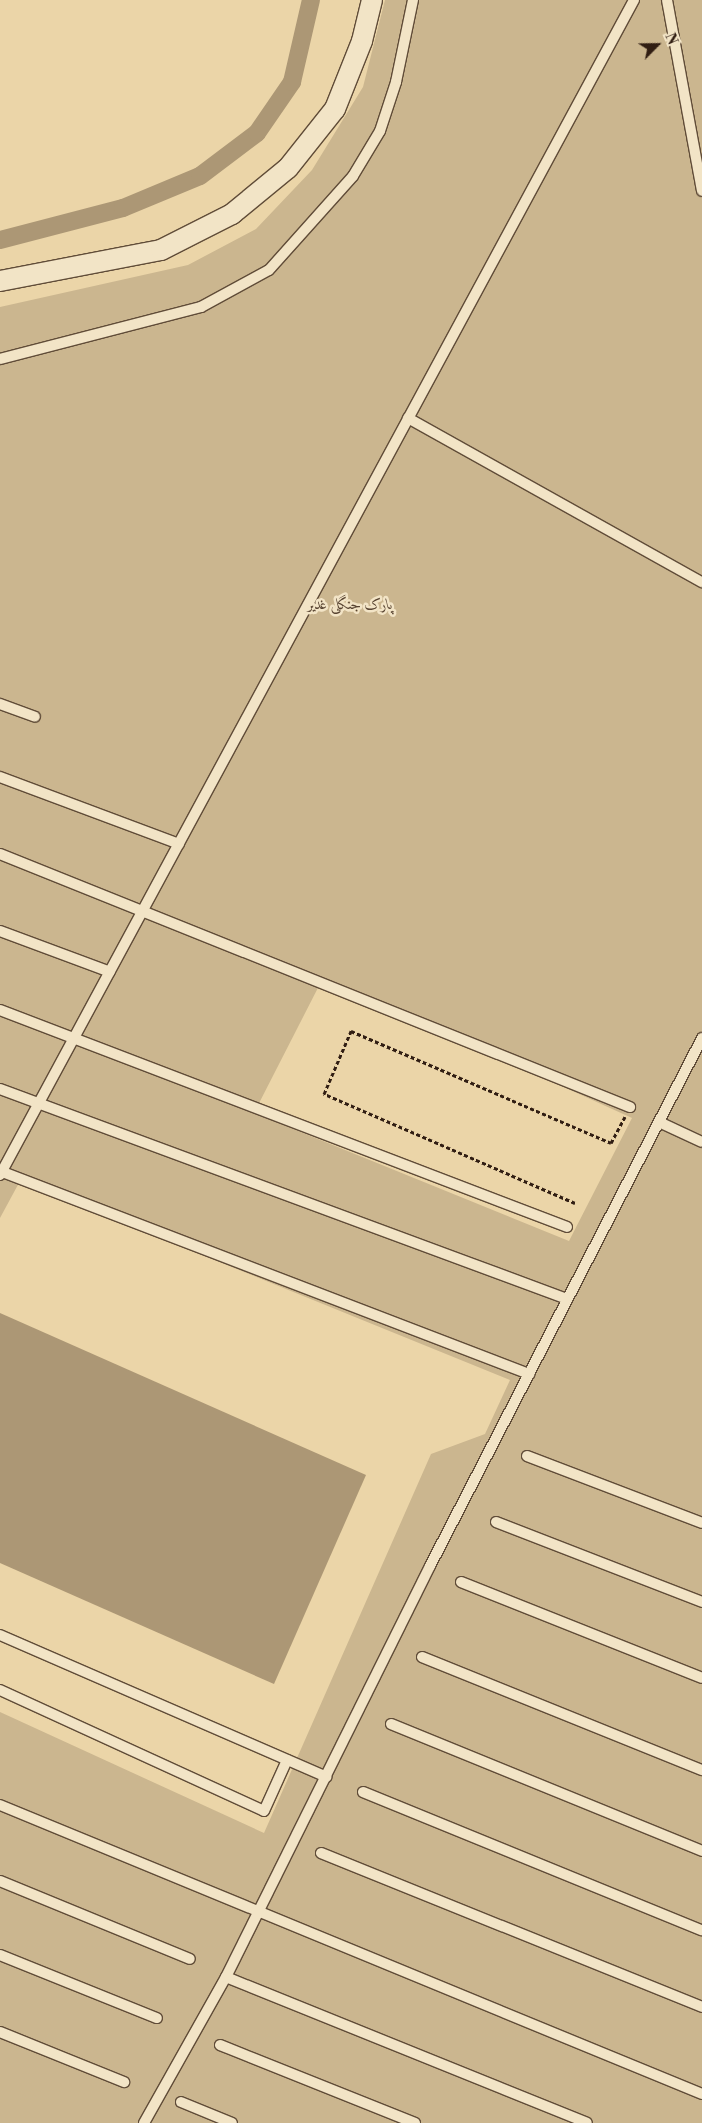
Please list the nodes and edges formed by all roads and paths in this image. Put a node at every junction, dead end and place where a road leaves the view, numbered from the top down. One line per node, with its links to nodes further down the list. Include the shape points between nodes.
1 (372, 0): 6 (street, via 362,41 335,109 288,168 232,214 161,250)
2 (413, 0): 7 (lane, via 396,82 380,131 353,176 269,270 201,307)
3 (634, 0): 8 (lane)
4 (667, 0): 5 (lane)
5 (702, 191)
6 (0, 281)
7 (0, 359)
8 (408, 418): 9 (lane); 13 (lane)
9 (702, 582)
10 (0, 704): 11 (lane)
11 (35, 717)
12 (0, 777): 13 (lane)
13 (179, 844): 15 (lane)
14 (0, 854): 15 (lane)
15 (143, 909): 17 (lane); 23 (lane)
16 (0, 931): 17 (lane)
17 (110, 972): 19 (lane)
18 (0, 1010): 19 (lane)
19 (74, 1038): 22 (lane); 28 (lane)
20 (702, 1038): 24 (lane)
21 (0, 1089): 22 (lane)
22 (38, 1104): 26 (lane); 29 (lane)
23 (630, 1107): 27 (path, via 611,1143 351,1031 324,1094)
24 (659, 1122): 25 (lane); 29 (lane)
25 (702, 1142)
26 (0, 1173): 30 (lane)
27 (576, 1203)
28 (567, 1227)
29 (568, 1299): 30 (lane)
30 (529, 1374): 43 (lane)
31 (527, 1456): 33 (lane)
32 (496, 1522): 35 (lane)
33 (702, 1524)
34 (461, 1582): 38 (lane)
35 (702, 1602)
36 (0, 1634): 41 (lane)
37 (422, 1657): 42 (lane)
38 (702, 1678)
39 (0, 1690): 41 (lane, via 264,1811)
40 (391, 1724): 46 (lane)
41 (286, 1760): 43 (lane)
42 (702, 1770)
43 (326, 1777): 49 (lane)
44 (363, 1792): 50 (lane)
45 (0, 1805): 49 (lane)
46 (702, 1851)
47 (321, 1853): 54 (lane)
48 (0, 1881): 52 (lane)
49 (260, 1911): 53 (lane); 59 (lane)
50 (702, 1930)
51 (0, 1955): 55 (lane)
52 (190, 1959)
53 (226, 1977): 61 (lane); 64 (lane)
54 (702, 2007)
55 (157, 2018)
56 (0, 2032): 58 (lane)
57 (220, 2045): 63 (lane)
58 (124, 2082)
59 (702, 2094)
60 (181, 2102): 62 (lane)
61 (144, 2123)
62 (232, 2123)
63 (415, 2123)
64 (587, 2123)

